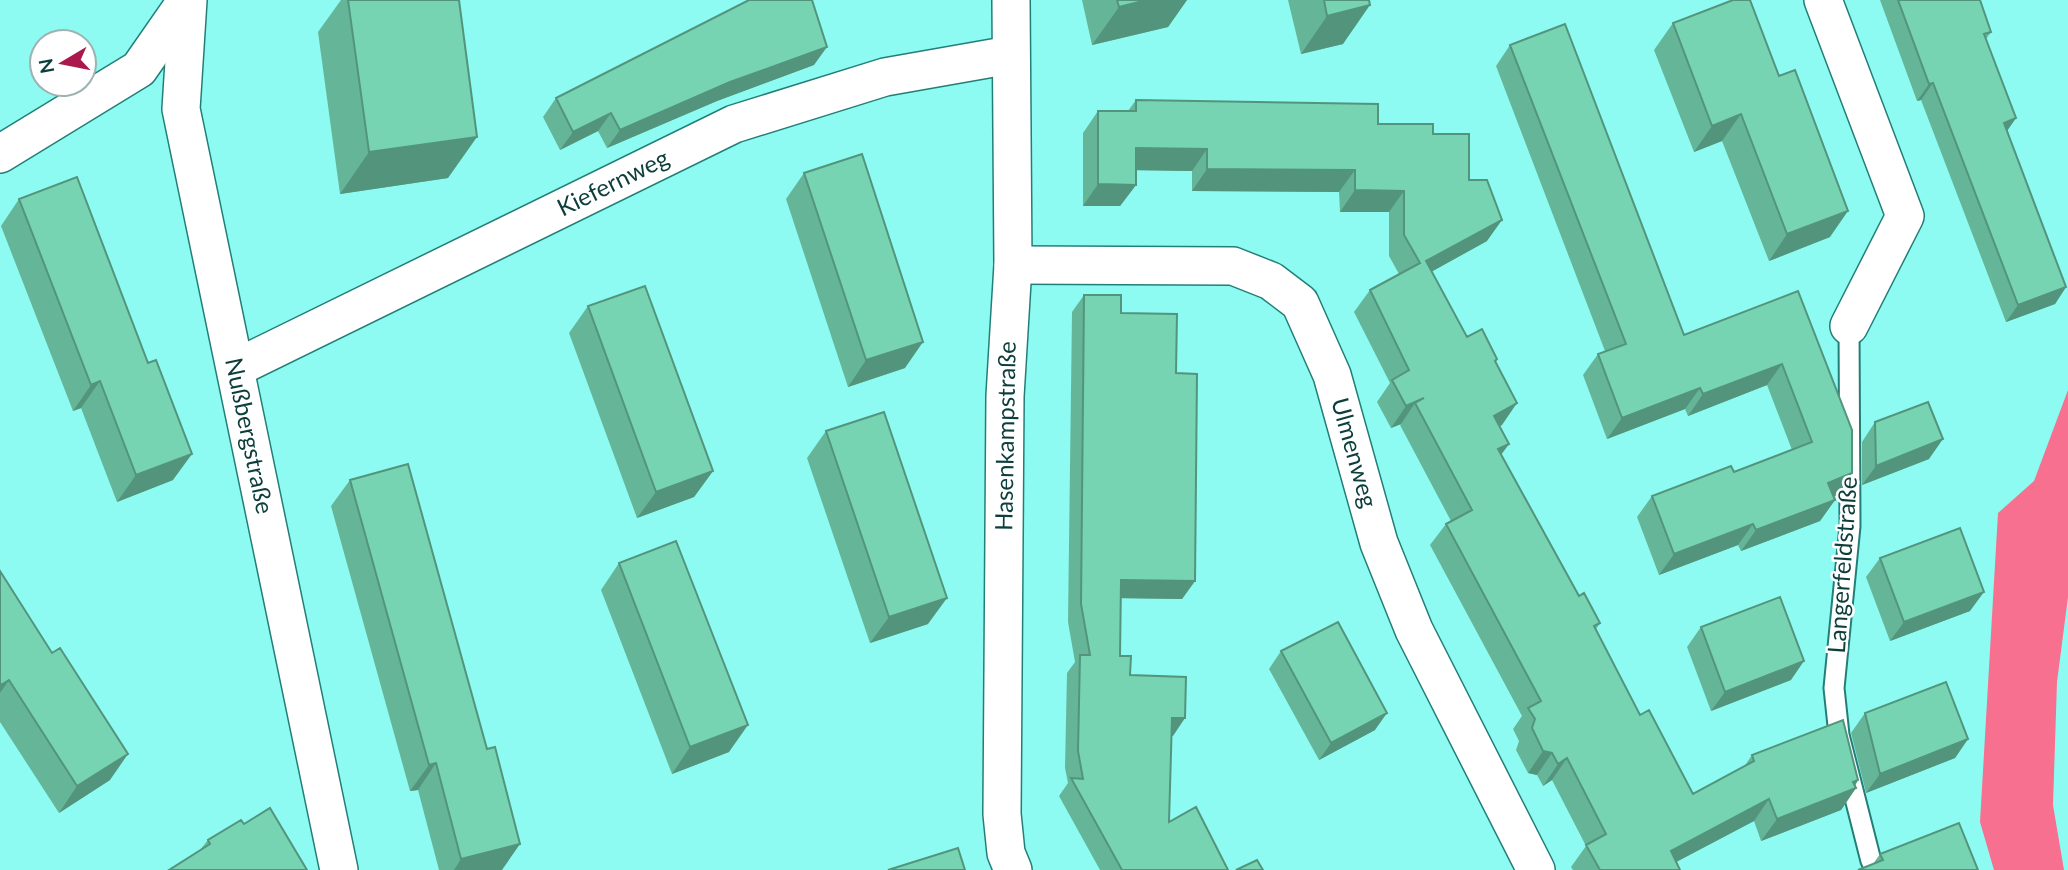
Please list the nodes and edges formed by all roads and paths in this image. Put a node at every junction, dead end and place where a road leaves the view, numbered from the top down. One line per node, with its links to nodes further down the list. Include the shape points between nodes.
1 (187, 0): 5 (street, via 139,69); 8 (street, Nußbergstraße, via 181,109)
2 (1011, 0): 4 (street, Hasenkampstraße)
3 (1823, 0): 7 (street, Langerfeldstraße, via 1905,216)
4 (1010, 55): 6 (street, Hasenkampstraße); 8 (street, Kiefernweg, via 885,77 734,124)
5 (0, 154)
6 (1013, 265): 11 (street, Hasenkampstraße, via 1005,396 1002,814 1006,853); 12 (street, Ulmenweg, via 1233,266 1271,281 1300,303 1332,375 1379,543 1414,630)
7 (1849, 326): 9 (lane, Langerfeldstraße, via 1850,526 1834,688 1839,735)
8 (236, 368): 10 (street, Nußbergstraße)
9 (1871, 861)
10 (339, 870)
11 (1013, 870)
12 (1536, 870)

